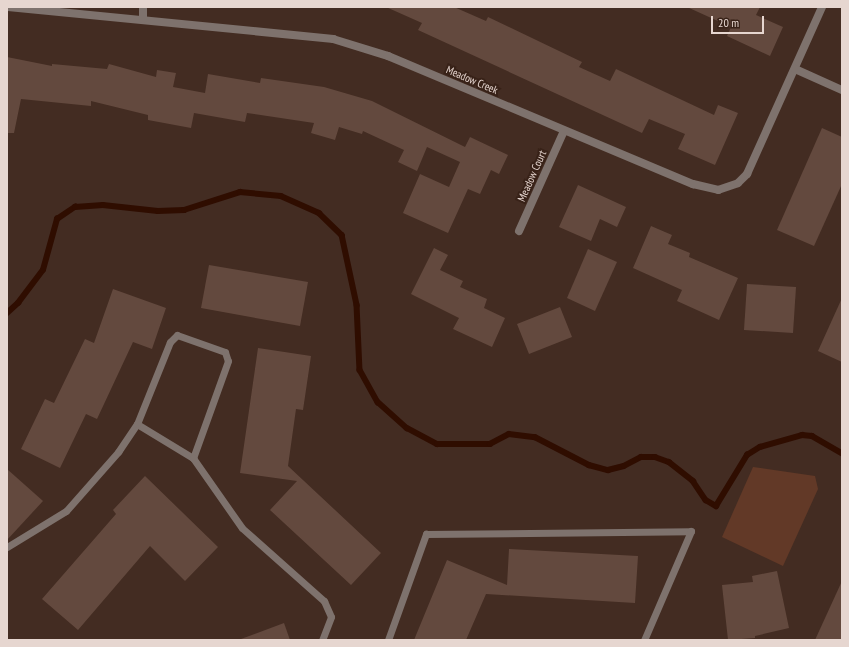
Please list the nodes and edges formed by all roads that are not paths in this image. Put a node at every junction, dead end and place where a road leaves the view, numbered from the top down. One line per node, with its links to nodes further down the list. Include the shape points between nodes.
1 (8, 7): 4 (street, Meadow Creek)
2 (143, 7): 4 (street)
3 (822, 7): 5 (street, Meadow Creek)
4 (144, 19): 7 (street, Meadow Creek, via 333,39 388,56)
5 (795, 69): 6 (street); 7 (street, Meadow Creek, via 748,174 738,183 718,190 693,184)
6 (842, 90)
7 (564, 131): 8 (street, Meadow Court)
8 (519, 231)
9 (136, 424): 10 (lane); 10 (lane, via 170,342 178,335 225,352 228,361); 11 (lane, via 118,452 66,511)
10 (193, 458): 12 (lane, via 242,528 324,601 331,617)
11 (7, 547)
12 (322, 640)
13 (388, 640): 14 (lane, via 426,534 691,531)
14 (644, 640)

